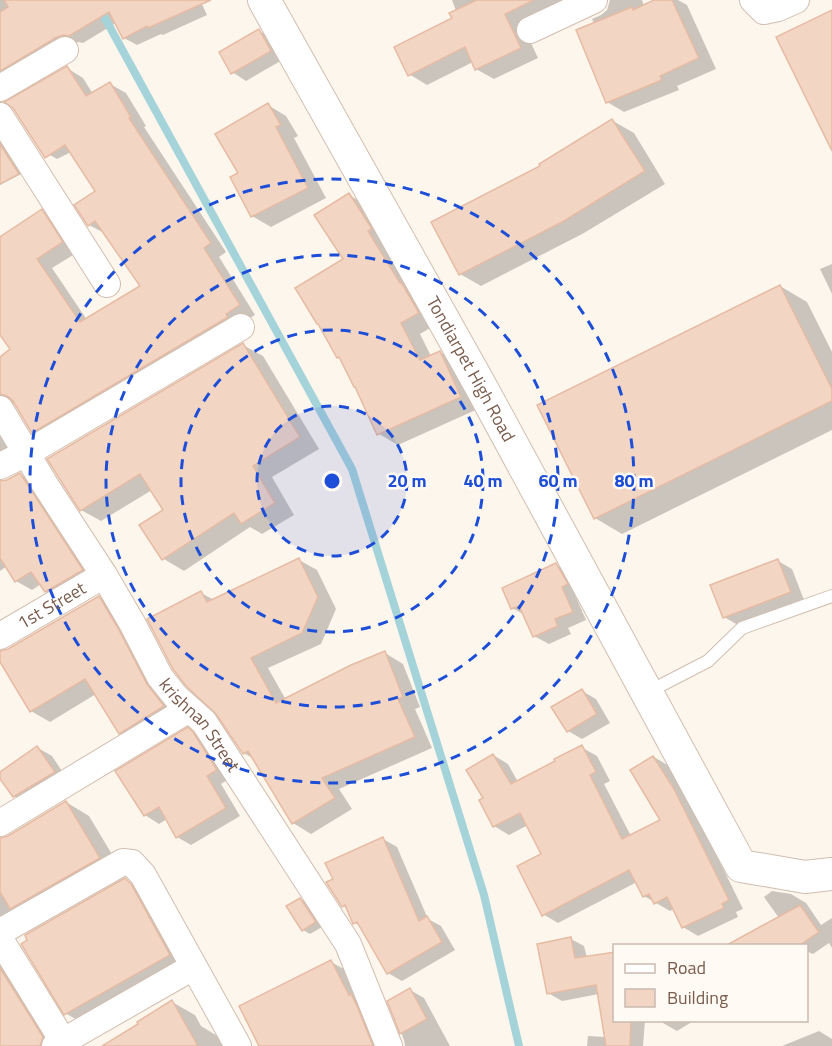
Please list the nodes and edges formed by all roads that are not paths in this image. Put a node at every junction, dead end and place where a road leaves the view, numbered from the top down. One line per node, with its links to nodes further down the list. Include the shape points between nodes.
1 (264, 0): 17 (street, Tondiarpet High Road)
2 (594, 0): 5 (street)
3 (753, 0): 4 (street, via 764,11)
4 (796, 0)
5 (530, 30)
6 (65, 50): 7 (street)
7 (0, 88)
8 (0, 116): 9 (street)
9 (107, 284)
10 (241, 327): 12 (street)
11 (0, 409): 12 (street, krishnan Street)
12 (27, 453): 13 (street); 14 (street, krishnan Street)
13 (0, 466)
14 (105, 575): 16 (street, 1st Street); 18 (street, krishnan Street, via 160,677)
15 (832, 596): 17 (lane, via 742,628 708,661)
16 (0, 636)
17 (647, 693): 20 (street, Tondiarpet High Road, via 741,866 805,877)
18 (189, 709): 19 (street); 26 (street, krishnan Street, via 204,722 348,944)
19 (0, 823)
20 (832, 874)
21 (0, 932): 23 (street, via 123,862 132,863 143,875)
22 (0, 939): 24 (street)
23 (193, 967): 24 (street); 25 (street)
24 (59, 1044)
25 (238, 1046)
26 (389, 1046)

